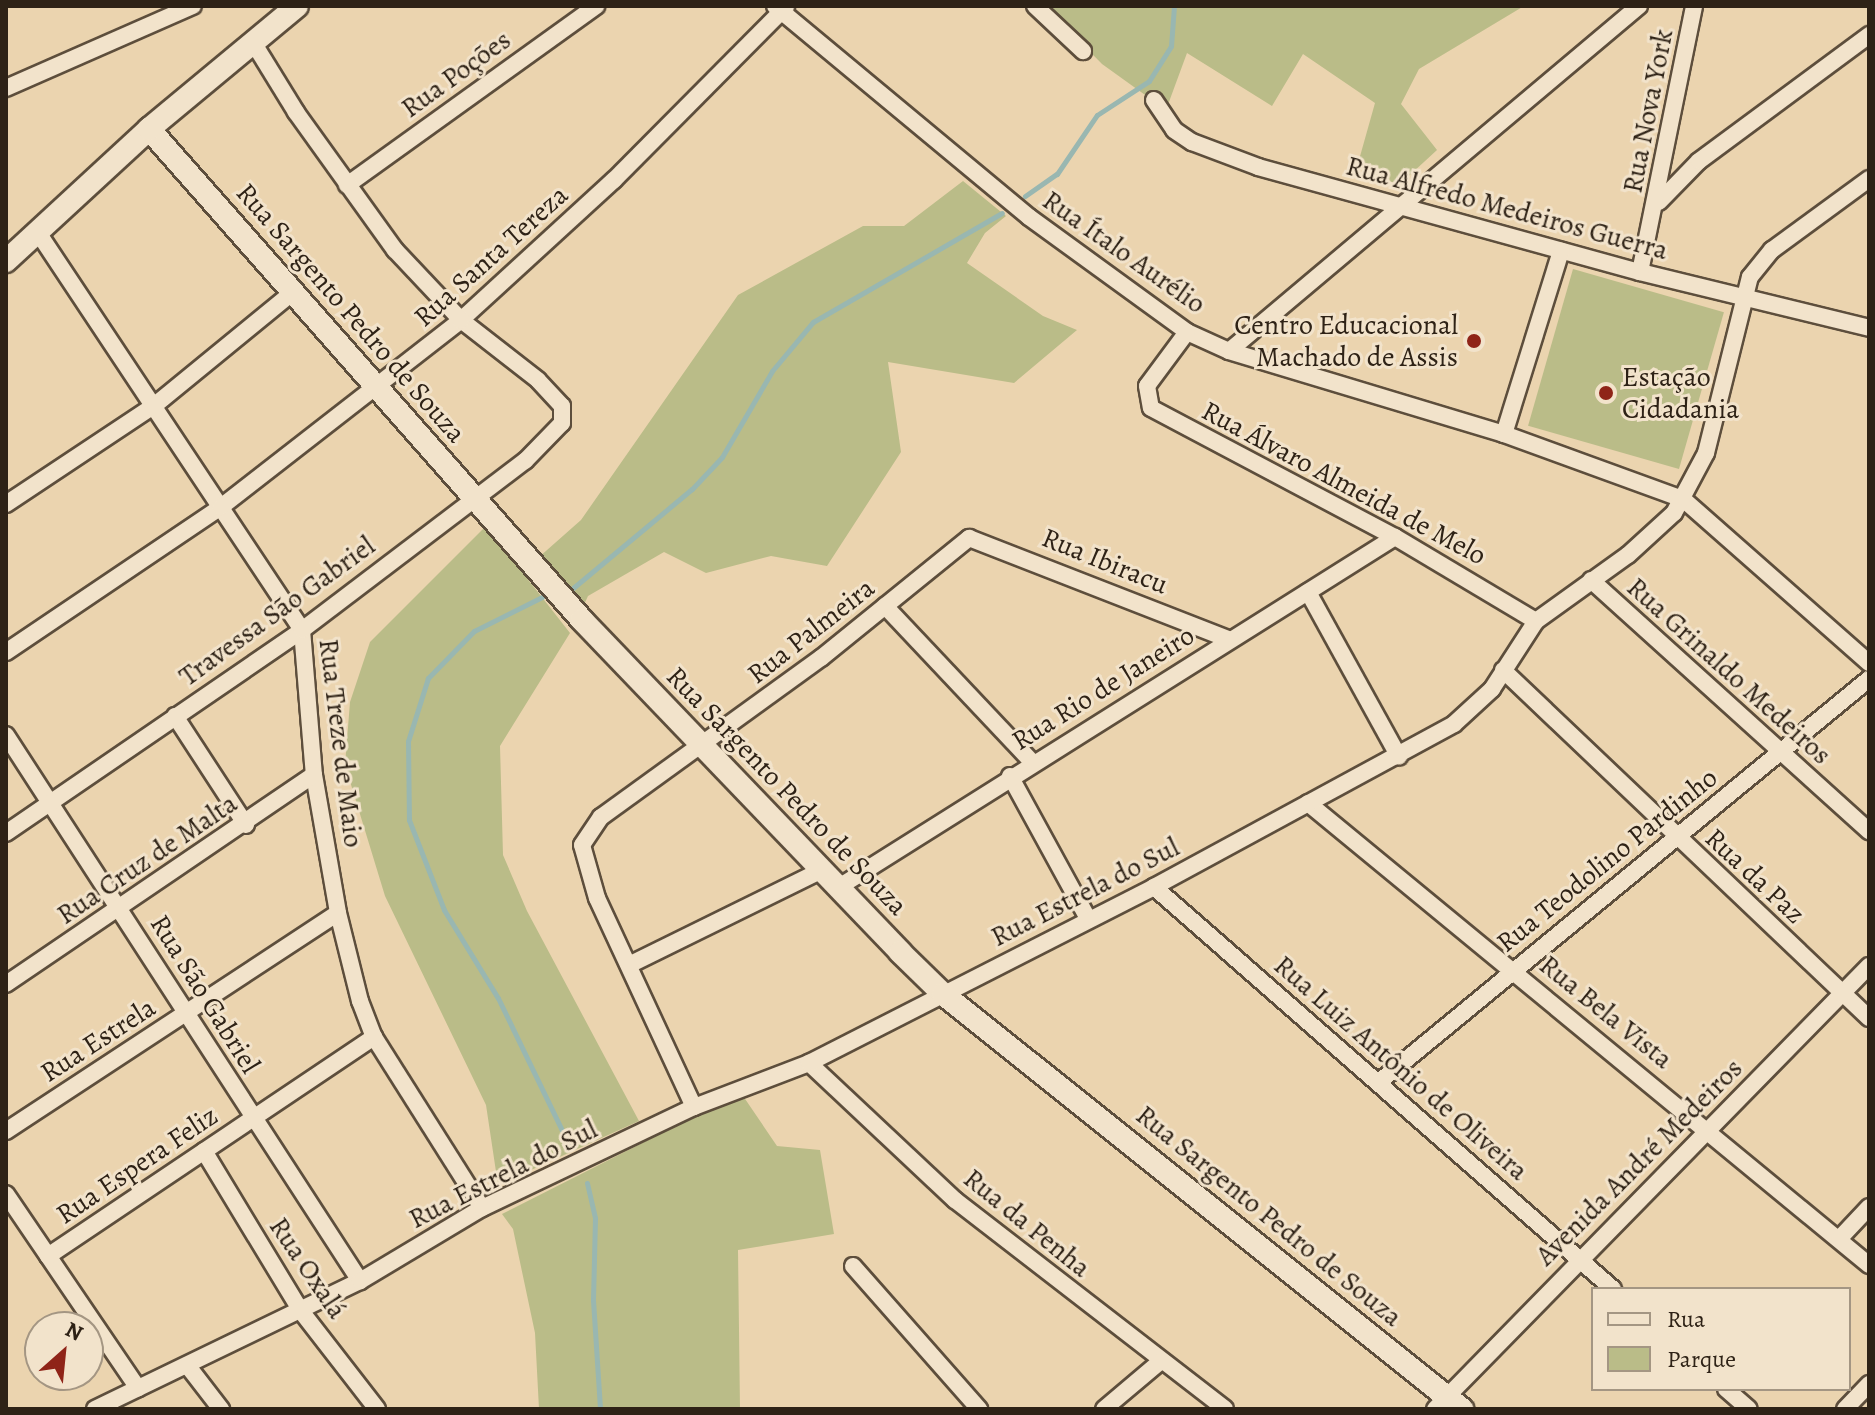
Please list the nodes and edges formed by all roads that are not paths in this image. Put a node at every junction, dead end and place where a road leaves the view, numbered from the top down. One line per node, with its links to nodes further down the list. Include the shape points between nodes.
1 (193, 6): 11 (street)
2 (297, 6): 9 (street)
3 (596, 6): 15 (street, Rua Poções)
4 (1035, 6): 10 (street)
5 (1639, 6): 17 (street)
6 (1694, 6): 16 (street, Rua Nova York)
7 (781, 8): 24 (street, Rua Santa Tereza, via 614,180); 26 (street, Rua Ítalo Aurélio, via 1029,217)
8 (1869, 35): 16 (street, via 1699,161)
9 (253, 42): 13 (street); 15 (street)
10 (1083, 51)
11 (6, 88)
12 (1154, 100): 17 (street, Rua Alfredo Medeiros Guerra, via 1174,130 1219,154)
13 (149, 129): 18 (street); 22 (street, Rua Sargento Pedro de Souza)
14 (1869, 179): 23 (street, Rua Estrela do Sul, via 1759,262)
15 (347, 185): 24 (street, via 395,250)
16 (1658, 203): 21 (street, Rua Nova York)
17 (1399, 204): 19 (street, Rua Alfredo Medeiros Guerra); 27 (street)
18 (37, 231): 20 (street); 29 (street, Rua Treze de Maio)
19 (1561, 251): 21 (street, Rua Alfredo Medeiros Guerra); 30 (street)
20 (6, 261)
21 (1640, 272): 23 (street, Rua Alfredo Medeiros Guerra)
22 (293, 292): 28 (street, Rua Sargento Pedro de Souza); 29 (street)
23 (1745, 299): 25 (street, Rua Alfredo Medeiros Guerra); 32 (street, Rua Estrela do Sul, via 1706,453)
24 (461, 320): 28 (street, Rua Santa Tereza); 31 (street, Travessa São Gabriel, via 513,357 562,406 564,415 550,439)
25 (1869, 328)
26 (1187, 332): 27 (street, Rua Ítalo Aurélio); 35 (street, Rua Álvaro Almeida de Melo, via 1150,382 1145,394 1151,408)
27 (1229, 351): 30 (street, Rua Ítalo Aurélio)
28 (376, 389): 31 (street, Rua Sargento Pedro de Souza); 34 (street, Rua Santa Tereza)
29 (155, 405): 33 (street); 34 (street, Rua Treze de Maio)
30 (1504, 434): 32 (street, Rua Ítalo Aurélio)
31 (473, 497): 41 (street, Travessa São Gabriel); 49 (street, Rua Sargento Pedro de Souza)
32 (1683, 499): 37 (street, Rua Estrela do Sul, via 1658,529); 44 (street)
33 (6, 504)
34 (221, 507): 41 (street, Rua Treze de Maio); 43 (street, Rua Santa Tereza)
35 (1395, 537): 38 (street, Rua Rio de Janeiro); 40 (street, Rua Álvaro Almeida de Melo)
36 (958, 542): 39 (street, Rua Palmeira); 42 (street, Rua Ibiracu, via 969,538 994,544)
37 (1591, 580): 40 (street, Rua Estrela do Sul); 50 (street, Rua Grinaldo Medeiros)
38 (1308, 592): 42 (street, Rua Rio de Janeiro); 51 (street)
39 (885, 606): 49 (street, Rua Palmeira); 52 (street)
40 (1536, 621): 45 (street, Rua Estrela do Sul)
41 (302, 630): 47 (street, Travessa São Gabriel); 53 (street, Rua Treze de Maio)
42 (1230, 640): 52 (street, Rua Rio de Janeiro)
43 (6, 652)
44 (1869, 663)
45 (1503, 670): 51 (street, Rua Estrela do Sul, via 1475,708); 60 (street, Rua da Paz)
46 (1869, 679): 50 (street, Rua Teodolino Pardinho)
47 (175, 716): 55 (street, Travessa São Gabriel); 57 (street)
48 (6, 735): 55 (street, Rua São Gabriel)
49 (702, 747): 61 (street, Rua Sargento Pedro de Souza); 67 (street, Rua Palmeira, via 601,817 582,845 597,898)
50 (1779, 753): 58 (street, Rua Grinaldo Medeiros); 60 (street, Rua Teodolino Pardinho)
51 (1399, 757): 56 (street, Rua Estrela do Sul)
52 (1032, 762): 54 (street, Rua Rio de Janeiro)
53 (314, 775): 57 (street, Rua Cruz de Malta); 65 (street, Rua Treze de Maio)
54 (1010, 776): 62 (street, Rua Rio de Janeiro); 66 (street)
55 (51, 803): 59 (street, Travessa São Gabriel); 64 (street, Rua São Gabriel)
56 (1308, 803): 63 (street, Rua Estrela do Sul); 69 (street, Rua Bela Vista)
57 (246, 825): 64 (street, Rua Cruz de Malta)
58 (1869, 831)
59 (6, 833)
60 (1675, 838): 69 (street, Rua Teodolino Pardinho); 72 (street, Rua da Paz)
61 (822, 870): 62 (street, Rua Sargento Pedro de Souza); 67 (street)
62 (839, 887): 71 (street, Rua Sargento Pedro de Souza)
63 (1154, 887): 66 (street, Rua Estrela do Sul); 77 (street, Rua Luiz Antônio de Oliveira)
64 (121, 909): 70 (street, Rua Cruz de Malta); 73 (street, Rua São Gabriel)
65 (338, 913): 73 (street, Rua Estrela); 75 (street, Rua Treze de Maio)
66 (1089, 920): 71 (street, Rua Estrela do Sul)
67 (629, 965): 78 (street)
68 (1869, 966): 72 (street, Avenida André Medeiros)
69 (1513, 969): 77 (street, Rua Teodolino Pardinho); 80 (street, Rua Bela Vista)
70 (6, 984)
71 (943, 994): 76 (street, Rua Estrela do Sul); 99 (street, Rua Sargento Pedro de Souza)
72 (1843, 994): 74 (street, Rua da Paz); 80 (street, Avenida André Medeiros)
73 (184, 1014): 79 (street, Rua São Gabriel); 81 (street, Rua Estrela)
74 (1869, 1018)
75 (374, 1037): 79 (street, Rua Espera Feliz); 85 (street, Rua Treze de Maio)
76 (809, 1063): 78 (street, Rua Estrela do Sul); 94 (street, Rua da Penha, via 955,1200)
77 (1379, 1082): 88 (street, Rua Luiz Antônio de Oliveira)
78 (694, 1107): 85 (street, Rua Estrela do Sul)
79 (254, 1118): 82 (street, Rua Espera Feliz); 91 (street, Rua São Gabriel)
80 (1708, 1130): 86 (street, Rua Bela Vista); 88 (street, Avenida André Medeiros)
81 (6, 1131)
82 (204, 1151): 87 (street, Rua Espera Feliz); 93 (street, Rua Oxalá)
83 (6, 1194): 87 (street)
84 (1869, 1207): 86 (street)
85 (482, 1208): 91 (street, Rua Estrela do Sul)
86 (1839, 1239): 89 (street, Rua Bela Vista)
87 (48, 1256): 97 (street)
88 (1578, 1259): 92 (street, Rua Luiz Antônio de Oliveira); 99 (street, Avenida André Medeiros)
89 (1869, 1265)
90 (853, 1266): 103 (street)
91 (360, 1281): 93 (street, Rua Estrela do Sul)
92 (1611, 1287)
93 (301, 1311): 95 (street, Rua Estrela do Sul); 102 (street, Rua Oxalá)
94 (1161, 1361): 104 (street); 105 (street, Rua da Penha)
95 (187, 1365): 97 (street, Rua Estrela do Sul); 101 (street)
96 (1869, 1384): 107 (street)
97 (138, 1388): 100 (street, Rua Estrela do Sul)
98 (1728, 1391): 106 (street)
99 (1448, 1405)
100 (95, 1409)
101 (221, 1409)
102 (377, 1409)
103 (979, 1409)
104 (1106, 1409)
105 (1225, 1409)
106 (1749, 1409)
107 (1845, 1409)

